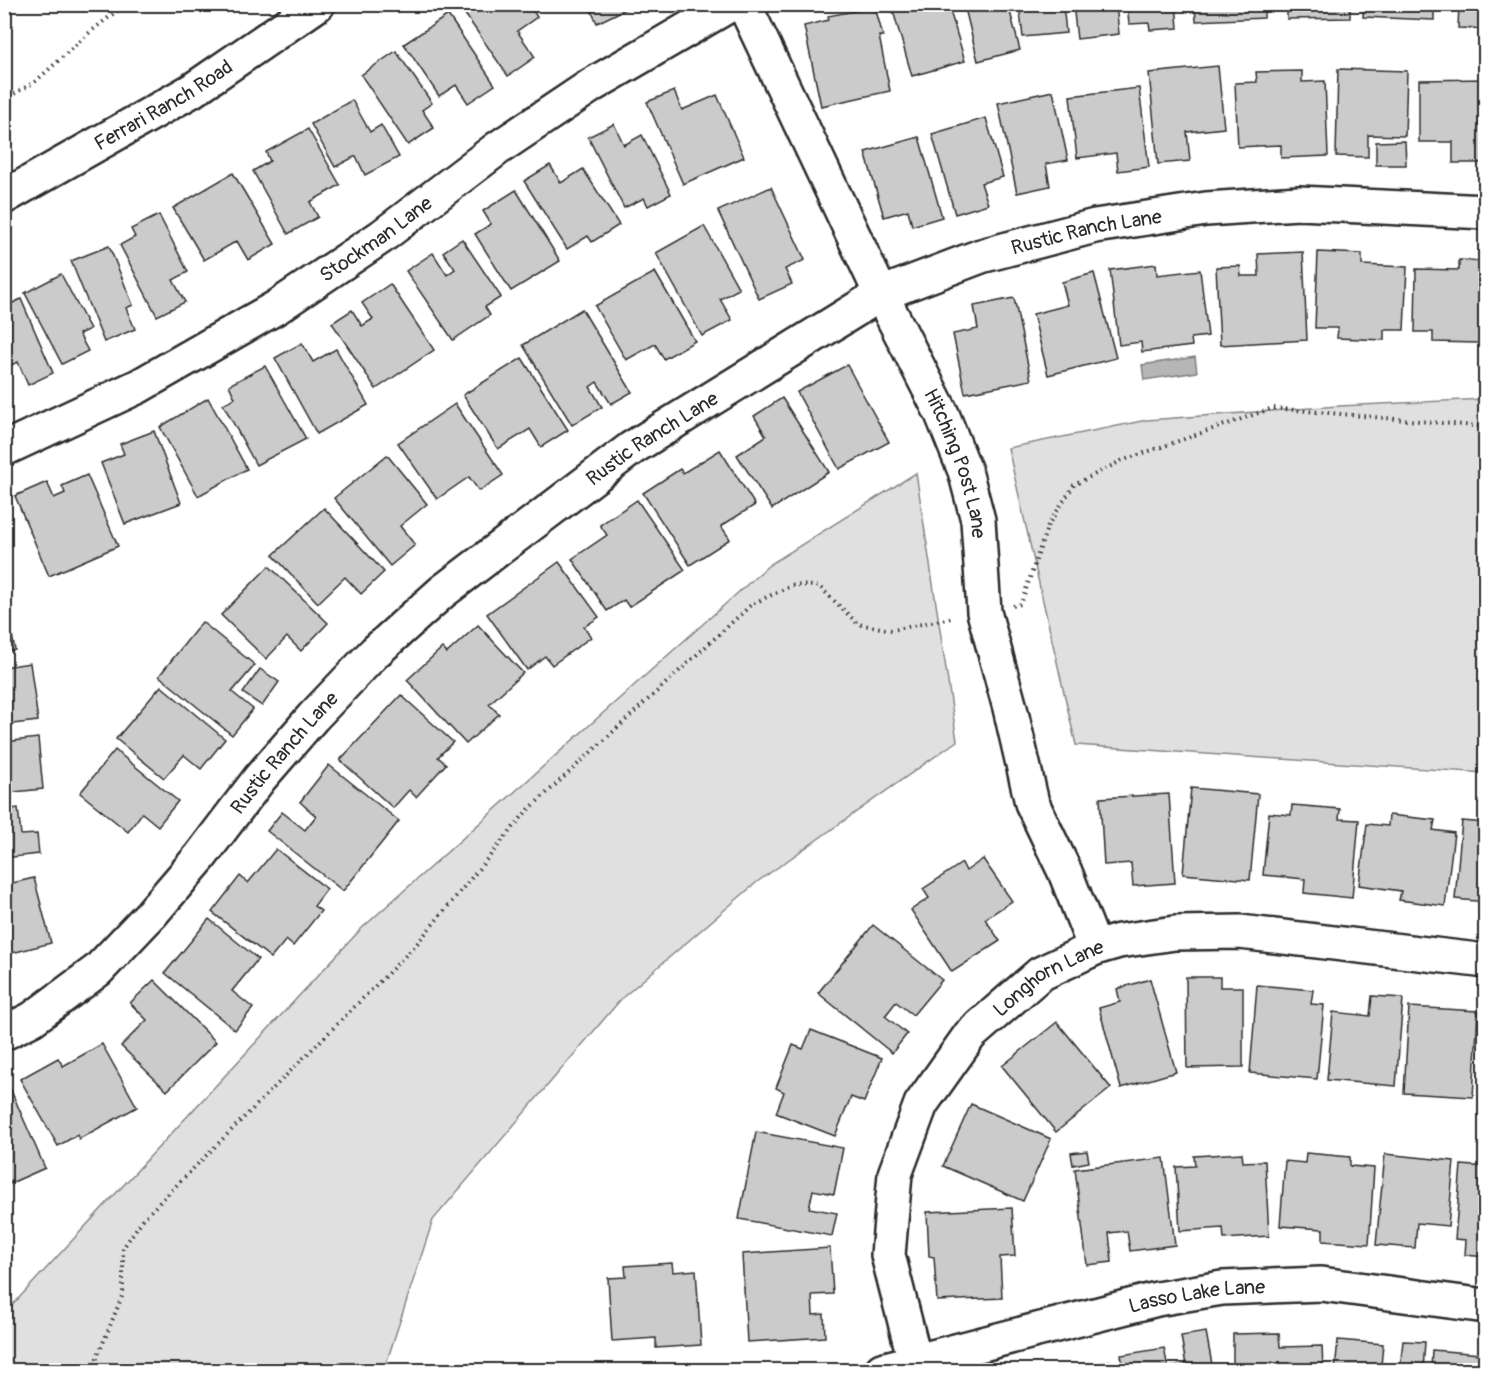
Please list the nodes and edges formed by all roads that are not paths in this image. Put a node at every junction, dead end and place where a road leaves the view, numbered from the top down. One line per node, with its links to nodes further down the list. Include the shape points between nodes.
1 (318, 4): 4 (street, Ferrari Ranch Road, via 191,91)
2 (731, 4): 7 (street, Stockman Lane, via 592,85 277,307 139,386)
3 (744, 4): 6 (street, Hitching Post Lane)
4 (4, 197)
5 (1485, 212): 6 (street, Rustic Ranch Lane, via 1299,202 1206,209 1095,226 981,256)
6 (881, 294): 8 (street, Hitching Post Lane, via 942,414 965,471 978,520 984,612 1032,803); 10 (street, Rustic Ranch Lane, via 632,448 442,592 375,652 313,717 200,857 99,970 32,1019)
7 (4, 449)
8 (1095, 948): 9 (street, Longhorn Lane, via 1119,940 1175,933 1240,932); 12 (street, Longhorn Lane, via 1040,974 970,1035 921,1104 895,1174 888,1255)
9 (1485, 961)
10 (4, 1033)
11 (1485, 1306): 12 (street, Lasso Lake Lane, via 1321,1284 1222,1288 1157,1299)
12 (915, 1361): 13 (street, Lasso Lake Lane)
13 (882, 1371)

